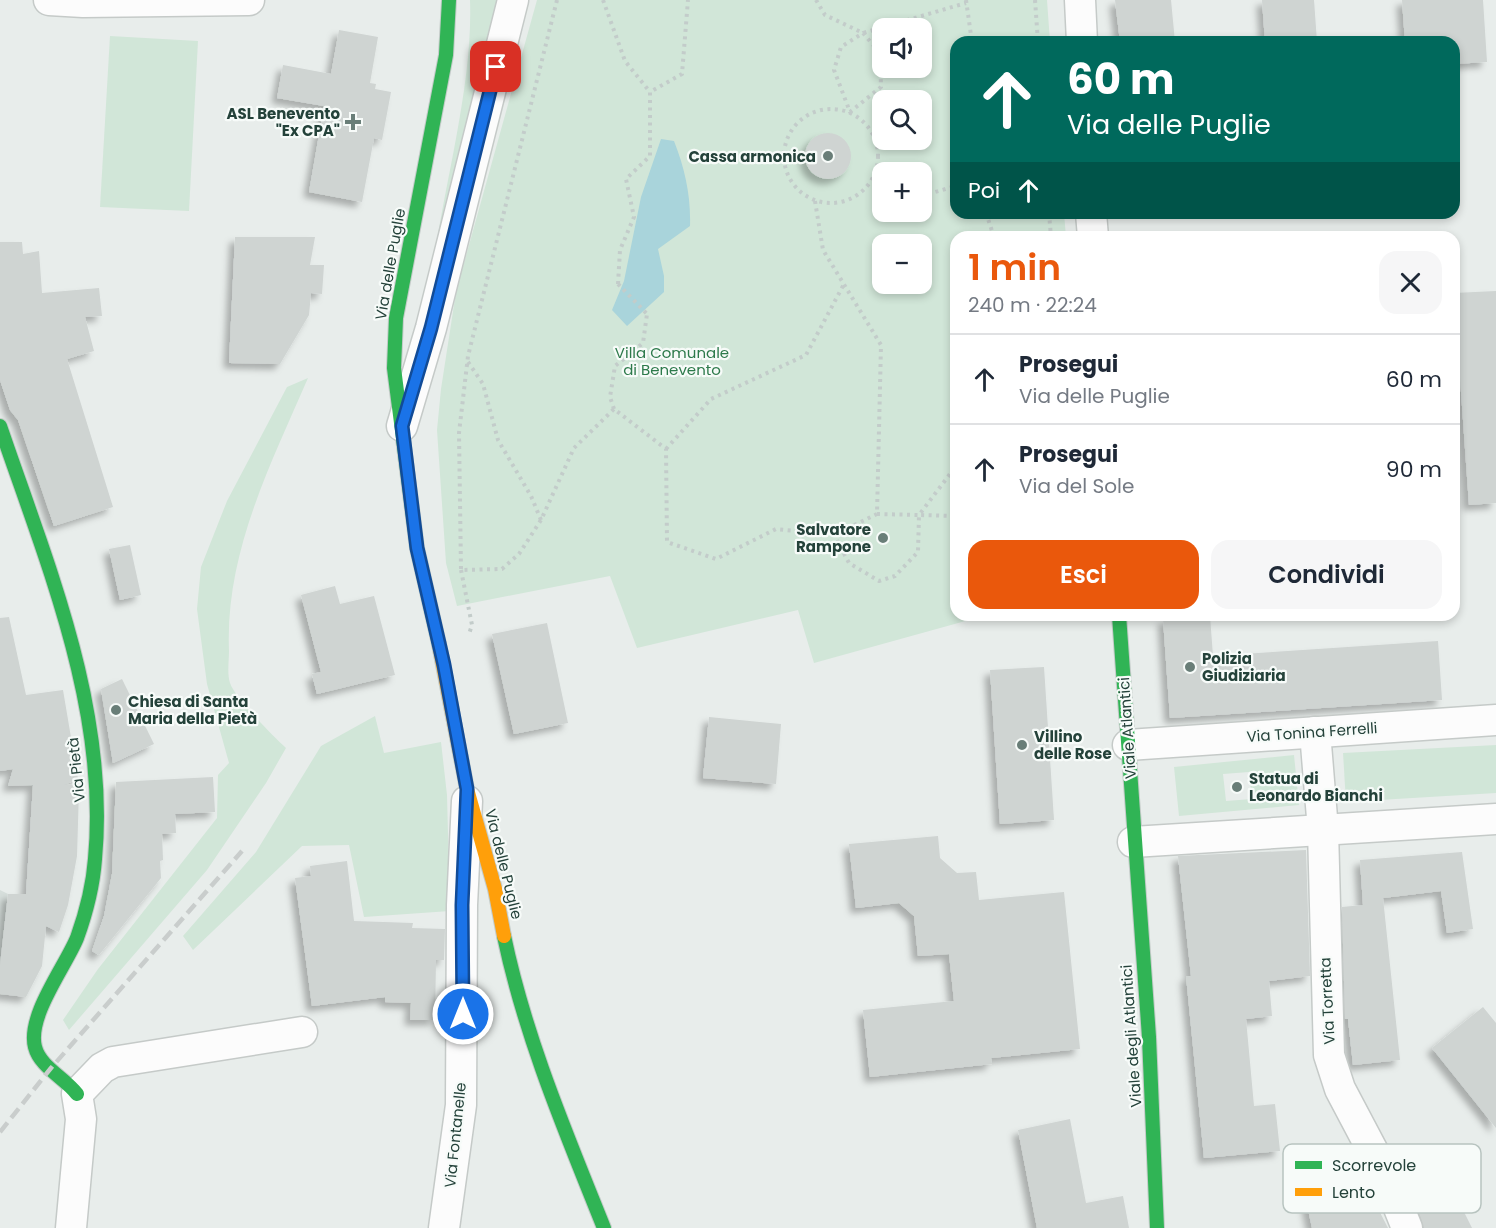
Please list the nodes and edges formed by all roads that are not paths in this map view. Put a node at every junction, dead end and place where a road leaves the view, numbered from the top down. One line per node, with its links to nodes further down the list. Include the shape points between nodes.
1 (49, 0): 2 (street)
2 (249, 0)
3 (449, 0): 8 (street, Via delle Puglie, via 446,55 396,318 394,368)
4 (513, 0): 8 (street, via 431,328)
5 (1080, 0): 6 (street)
6 (1082, 36)
7 (0, 426): 18 (street, Via Pietà, via 68,640 97,783 96,848 86,904 74,946 42,1008 34,1035 39,1057)
8 (402, 426): 13 (street, Via delle Puglie, via 417,548)
9 (1119, 621): 12 (street, Viale Atlantici)
10 (1496, 720): 11 (street, Via Tonina Ferrelli)
11 (1315, 732): 12 (street, Via Tonina Ferrelli); 15 (street, Via Torretta)
12 (1128, 745): 16 (street, Viale Atlantici)
13 (467, 789): 22 (street, Via Fontanelle, via 461,1105); 23 (street, Via delle Puglie, via 495,889 513,978 554,1104)
14 (1496, 819): 15 (street)
15 (1323, 830): 16 (street); 19 (street, Via Torretta, via 1329,1055 1340,1089)
16 (1133, 842): 24 (street, Viale degli Atlantici, via 1149,1037)
17 (302, 1032): 18 (street, via 113,1062)
18 (77, 1094): 21 (street, via 81,1119)
19 (1369, 1144)
20 (1401, 1213): 25 (street, Via Torretta)
21 (71, 1228)
22 (444, 1228)
23 (604, 1228)
24 (1157, 1228)
25 (1407, 1228)

